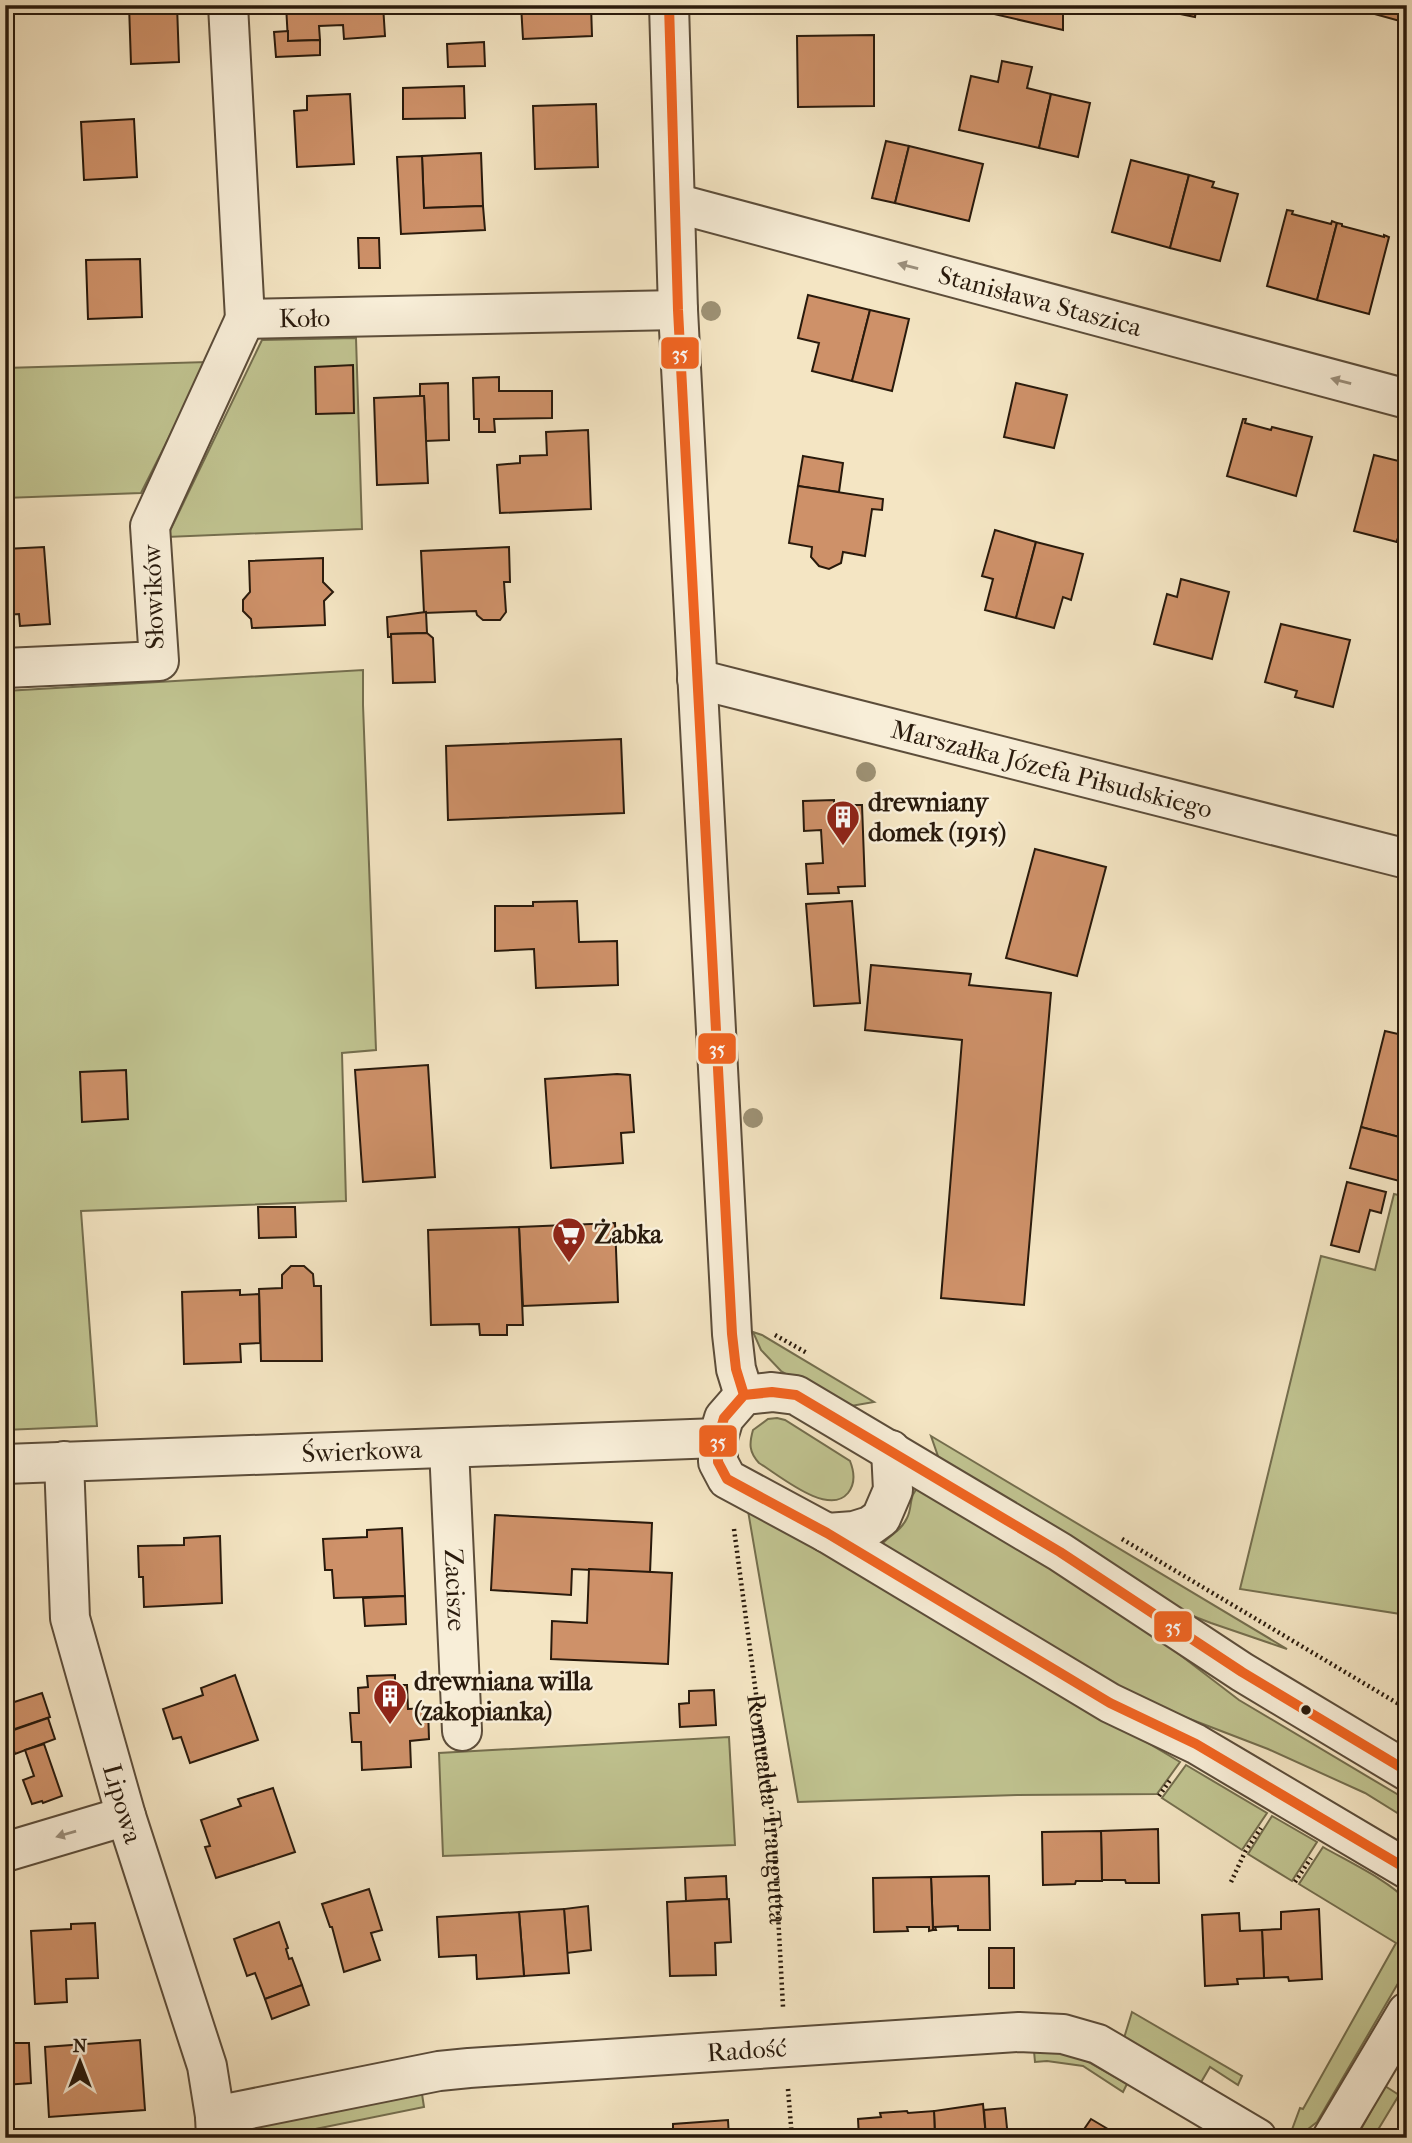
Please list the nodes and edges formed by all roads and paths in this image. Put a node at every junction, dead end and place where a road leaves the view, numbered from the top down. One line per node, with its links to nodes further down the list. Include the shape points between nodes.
1 (228, 5): 5 (street, Koło)
2 (669, 5): 3 (street)
3 (675, 204): 4 (street); 6 (street, Stanisława Staszica, one-way to 3)
4 (678, 310): 5 (street, Koło); 8 (street)
5 (245, 319): 7 (street, Słowików, via 150,526 159,662)
6 (1407, 399)
7 (5, 668)
8 (697, 679): 9 (street, Marszałka Józefa Piłsudskiego); 10 (street, via 732,1326)
9 (1407, 859)
10 (744, 1395): 11 (street, via 724,1418); 13 (street, via 796,1395)
11 (718, 1438): 12 (street, Świerkowa); 16 (street, via 718,1462)
12 (449, 1448): 14 (street, Świerkowa); 18 (street, Zacisze)
13 (891, 1450): 17 (street, via 893,1490 881,1518 854,1531); 19 (street)
14 (64, 1461): 15 (street, Świerkowa); 21 (street, Lipowa, via 70,1618)
15 (5, 1464)
16 (727, 1479): 17 (street); 26 (path, Romualda Traugutta, via 773,1822)
17 (827, 1534): 20 (street, via 1111,1703 1196,1744)
18 (463, 1731)
19 (1407, 1771)
20 (1282, 1795): 23 (street); 24 (path)
21 (127, 1816): 22 (street, one-way to 22); 27 (street, Lipowa, via 206,2066)
22 (5, 1852)
23 (1407, 1869)
24 (1231, 1882)
25 (1407, 2012): 30 (street)
26 (785, 2048): 27 (street, Radość, via 439,2071); 28 (path, Romualda Traugutta); 29 (street, Radość, via 1019,2032 1063,2034 1098,2044)
27 (216, 2127)
28 (792, 2138)
29 (1256, 2138)
30 (1332, 2138)

